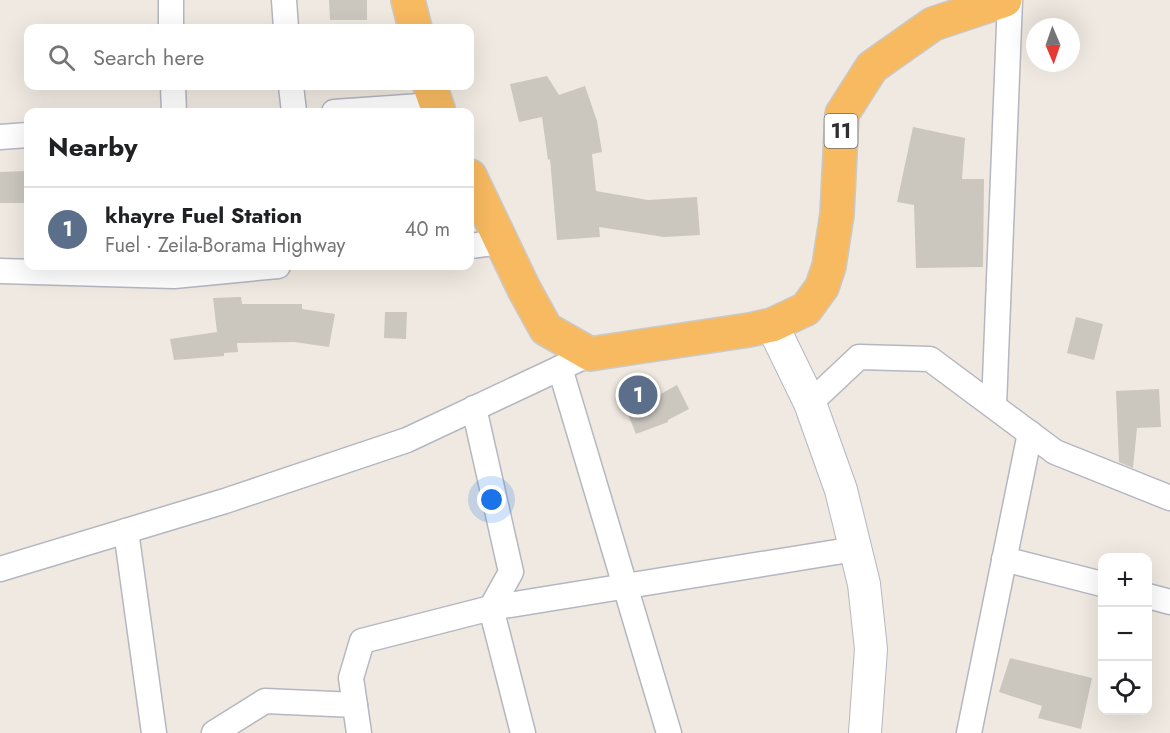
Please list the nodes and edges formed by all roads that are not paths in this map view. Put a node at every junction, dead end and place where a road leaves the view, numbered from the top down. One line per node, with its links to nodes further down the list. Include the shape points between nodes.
1 (171, 0): 6 (street)
2 (284, 0): 7 (street)
3 (408, 0): 8 (highway)
4 (1005, 0): 22 (highway, 11, via 933,24 872,66 842,114 837,214 822,287 806,309)
5 (1010, 0): 26 (street)
6 (171, 24)
7 (286, 24)
8 (414, 24)
9 (173, 90): 12 (street)
10 (291, 90): 13 (street)
11 (435, 101): 14 (street)
12 (174, 108)
13 (294, 108)
14 (371, 108)
15 (24, 135): 16 (street)
16 (0, 137)
17 (474, 184): 18 (highway)
18 (502, 242): 19 (street); 23 (highway, via 546,329)
19 (474, 246)
20 (236, 270): 21 (street, via 174,276)
21 (0, 271)
22 (772, 325): 23 (highway, 11); 25 (street)
23 (590, 354): 24 (street)
24 (560, 368): 27 (street); 35 (street)
25 (810, 403): 26 (street, via 859,357 930,359); 31 (street, via 841,490)
26 (994, 406): 28 (street)
27 (474, 408): 30 (street, via 407,440); 38 (street, via 511,572)
28 (1030, 433): 29 (street, via 1055,452); 32 (street)
29 (1170, 498)
30 (126, 531): 33 (street); 40 (street)
31 (855, 549): 35 (street); 45 (street, via 864,584 871,649)
32 (1004, 559): 34 (street); 46 (street)
33 (0, 569)
34 (1098, 583)
35 (625, 586): 38 (street); 44 (street)
36 (1152, 597): 37 (street)
37 (1170, 602)
38 (491, 608): 39 (street, via 362,640 351,678); 43 (street)
39 (355, 705): 41 (street, via 265,701); 42 (street)
40 (154, 733)
41 (214, 733)
42 (359, 733)
43 (523, 733)
44 (669, 733)
45 (865, 733)
46 (969, 733)

